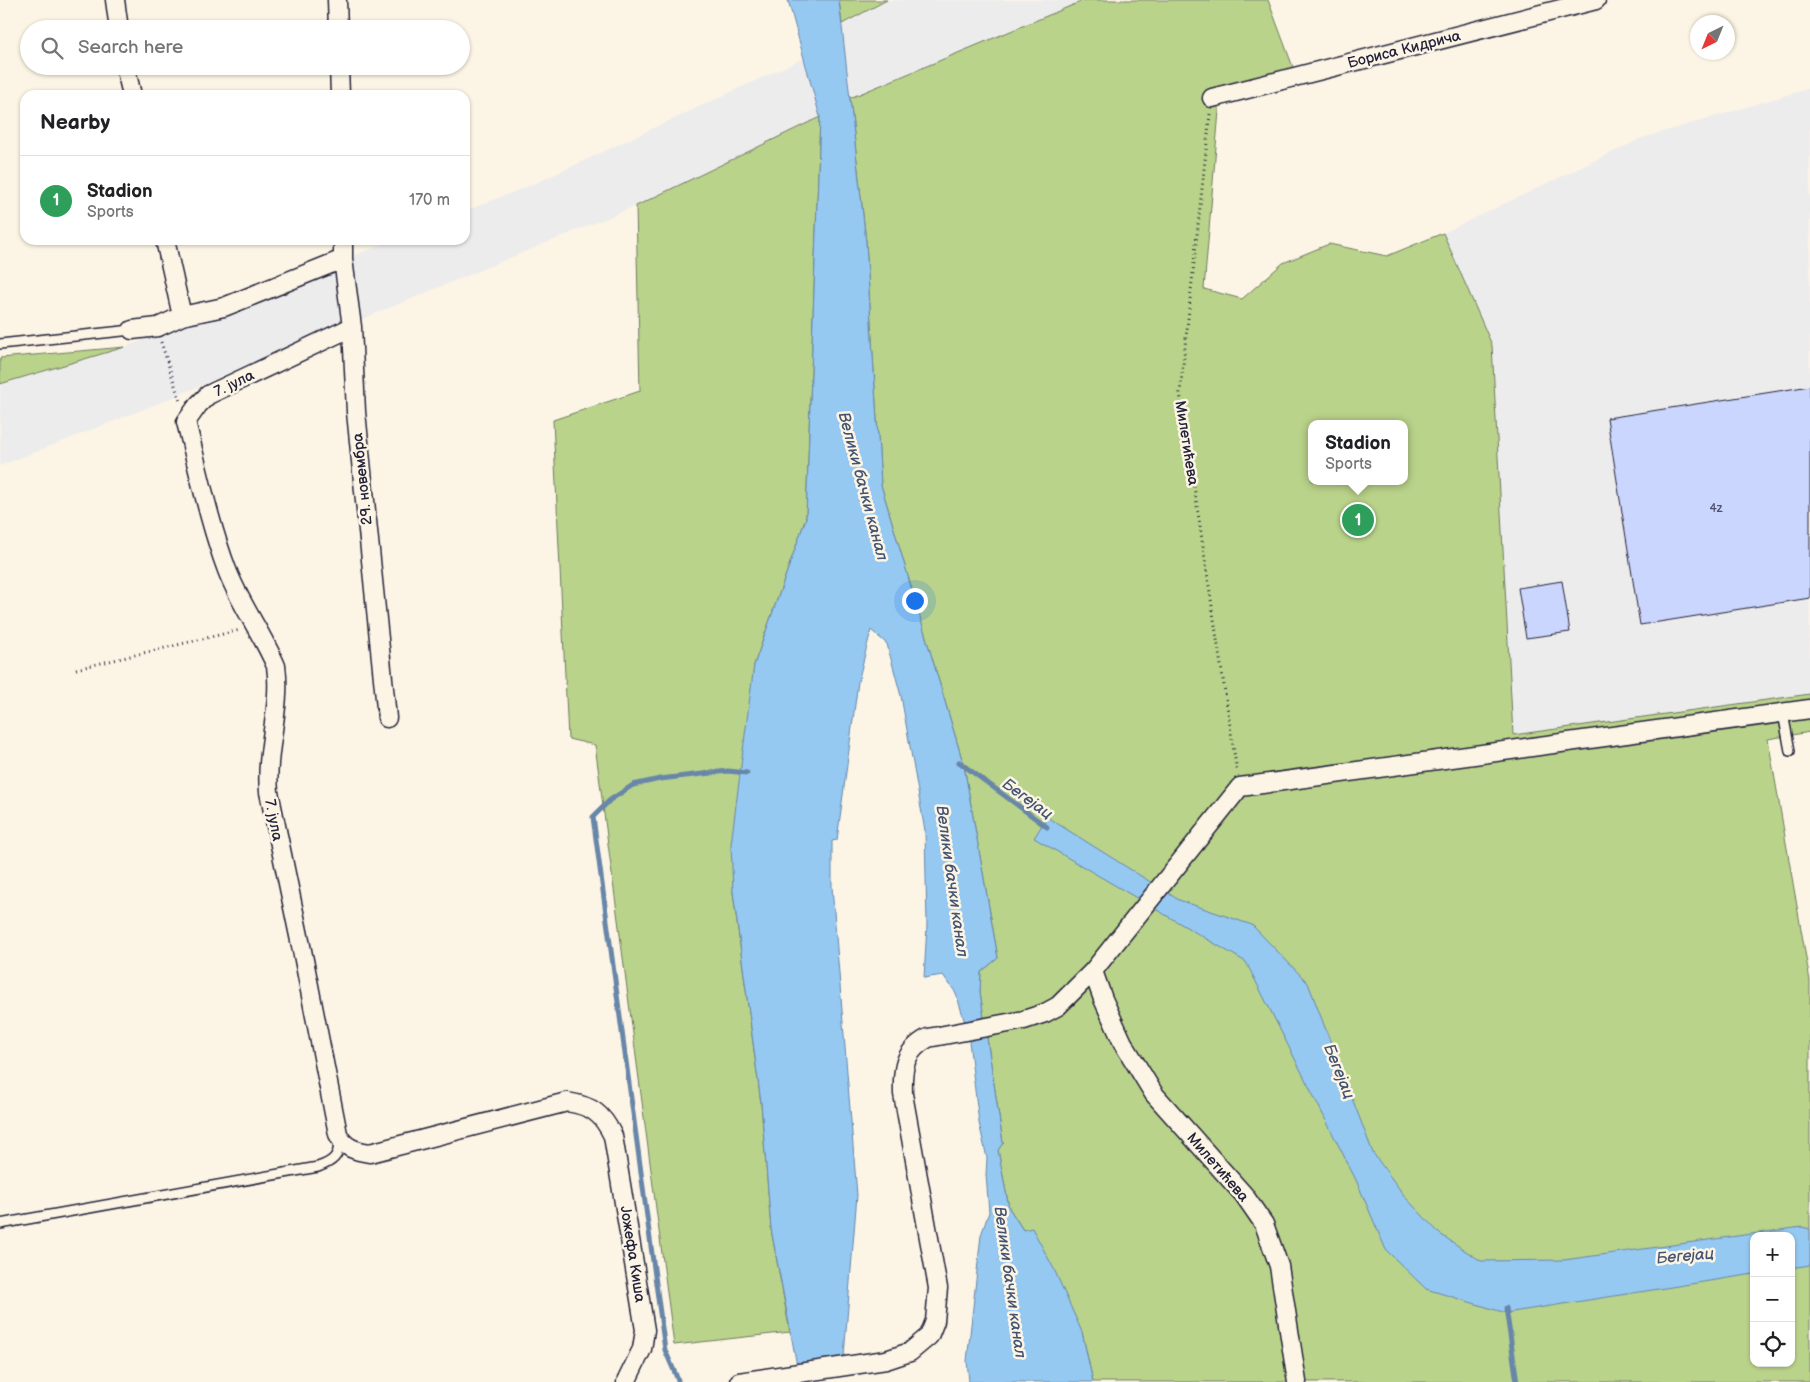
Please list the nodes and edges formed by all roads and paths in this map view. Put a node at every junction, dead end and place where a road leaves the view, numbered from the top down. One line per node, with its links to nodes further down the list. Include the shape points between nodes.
1 (115, 0): 4 (street)
2 (337, 0): 5 (street)
3 (1596, 0): 10 (street, Бориса Кидрича)
4 (118, 20)
5 (338, 20)
6 (127, 75): 8 (street)
7 (339, 75): 9 (street)
8 (131, 90)
9 (340, 90)
10 (1212, 98): 26 (path, Милетићева, via 1180,393)
11 (166, 245): 14 (street)
12 (343, 245): 13 (street, 29. новембра)
13 (344, 259): 14 (street, via 224,307); 16 (street, 29. новембра)
14 (182, 316): 15 (street)
15 (158, 327): 17 (street); 19 (path)
16 (352, 327): 19 (street, 7. јула, via 208,395); 24 (street, 29. новембра, via 356,412)
17 (132, 330): 18 (lane)
18 (0, 344)
19 (186, 422): 20 (street, 7. јула, via 225,564)
20 (255, 626): 21 (path); 28 (street, 7. јула, via 276,666 267,776 269,792)
21 (76, 669)
22 (1810, 708): 23 (street)
23 (1783, 712): 25 (lane); 26 (street)
24 (387, 718)
25 (1790, 751)
26 (1240, 787): 27 (street)
27 (1093, 971): 31 (street, via 1058,1006 1045,1013 928,1038 917,1044 906,1060 903,1094 938,1288 935,1321 929,1336 910,1352 886,1360); 32 (street, Милетићева, via 1123,1043 1154,1094 1244,1195 1264,1224 1279,1266)
28 (338, 1134): 29 (lane, via 340,1148 336,1156 329,1163 318,1166); 30 (street, Јожефа Киша, via 350,1148 370,1153 567,1102 591,1108 607,1123 613,1136 645,1330 642,1349)
29 (0, 1224)
30 (626, 1382)
31 (739, 1382)
32 (1297, 1382)

